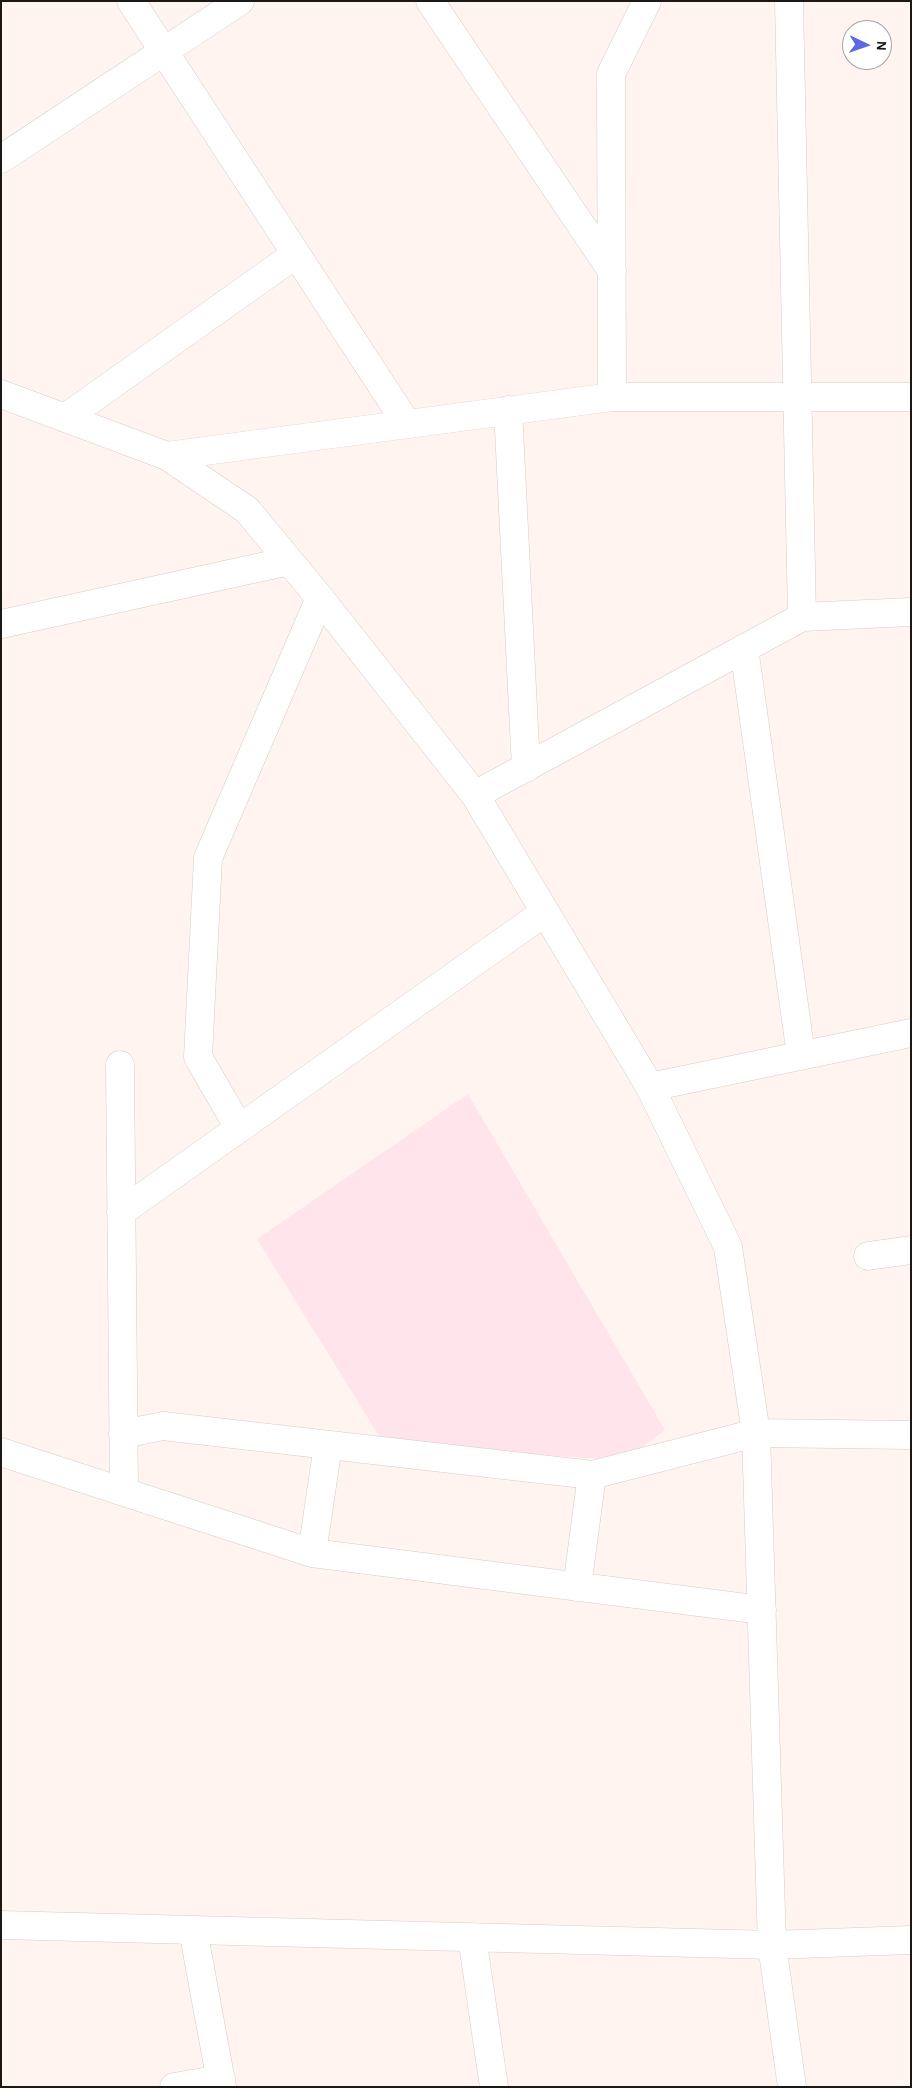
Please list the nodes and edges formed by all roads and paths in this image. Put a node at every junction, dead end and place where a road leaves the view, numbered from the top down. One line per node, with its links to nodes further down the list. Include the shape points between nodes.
1 (131, 1): 6 (street)
2 (240, 1): 6 (street)
3 (430, 1): 9 (street)
4 (647, 1): 9 (street, via 611,74)
5 (789, 1): 12 (street)
6 (164, 52): 7 (street); 8 (street)
7 (1, 159)
8 (296, 254): 15 (street); 16 (street)
9 (612, 271): 11 (street)
10 (1, 394): 15 (street)
11 (612, 396): 12 (street); 14 (street)
12 (798, 397): 13 (street); 21 (street)
13 (911, 397)
14 (508, 410): 16 (street); 24 (street)
15 (65, 418): 17 (street)
16 (407, 424): 17 (street)
17 (167, 456): 18 (street, via 247,510)
18 (289, 560): 19 (street); 22 (street)
19 (320, 598): 25 (street); 31 (street, via 208,858 198,1057)
20 (911, 612): 21 (street)
21 (802, 616): 23 (street)
22 (1, 624)
23 (744, 648): 24 (street); 28 (street)
24 (526, 768): 25 (street)
25 (476, 796): 26 (street)
26 (545, 912): 30 (street); 31 (street)
27 (911, 1033): 28 (street)
28 (801, 1055): 30 (street)
29 (120, 1065): 32 (street)
30 (650, 1087): 35 (street, via 728,1246)
31 (239, 1128): 32 (street)
32 (121, 1212): 36 (street)
33 (911, 1250): 34 (street)
34 (868, 1256)
35 (756, 1433): 37 (street); 40 (street); 44 (street)
36 (123, 1434): 38 (street, via 163,1426); 41 (street)
37 (911, 1435)
38 (328, 1445): 40 (street); 42 (street)
39 (1, 1452): 41 (street)
40 (592, 1475): 43 (street)
41 (124, 1492): 42 (street)
42 (312, 1553): 43 (street)
43 (577, 1586): 44 (street)
44 (762, 1610): 49 (street)
45 (1, 1925): 46 (street)
46 (193, 1930): 47 (street); 50 (street)
47 (472, 1937): 49 (street); 52 (street)
48 (911, 1940): 49 (street)
49 (772, 1945): 53 (street)
50 (221, 2083): 51 (street)
51 (174, 2087)
52 (494, 2087)
53 (792, 2087)

